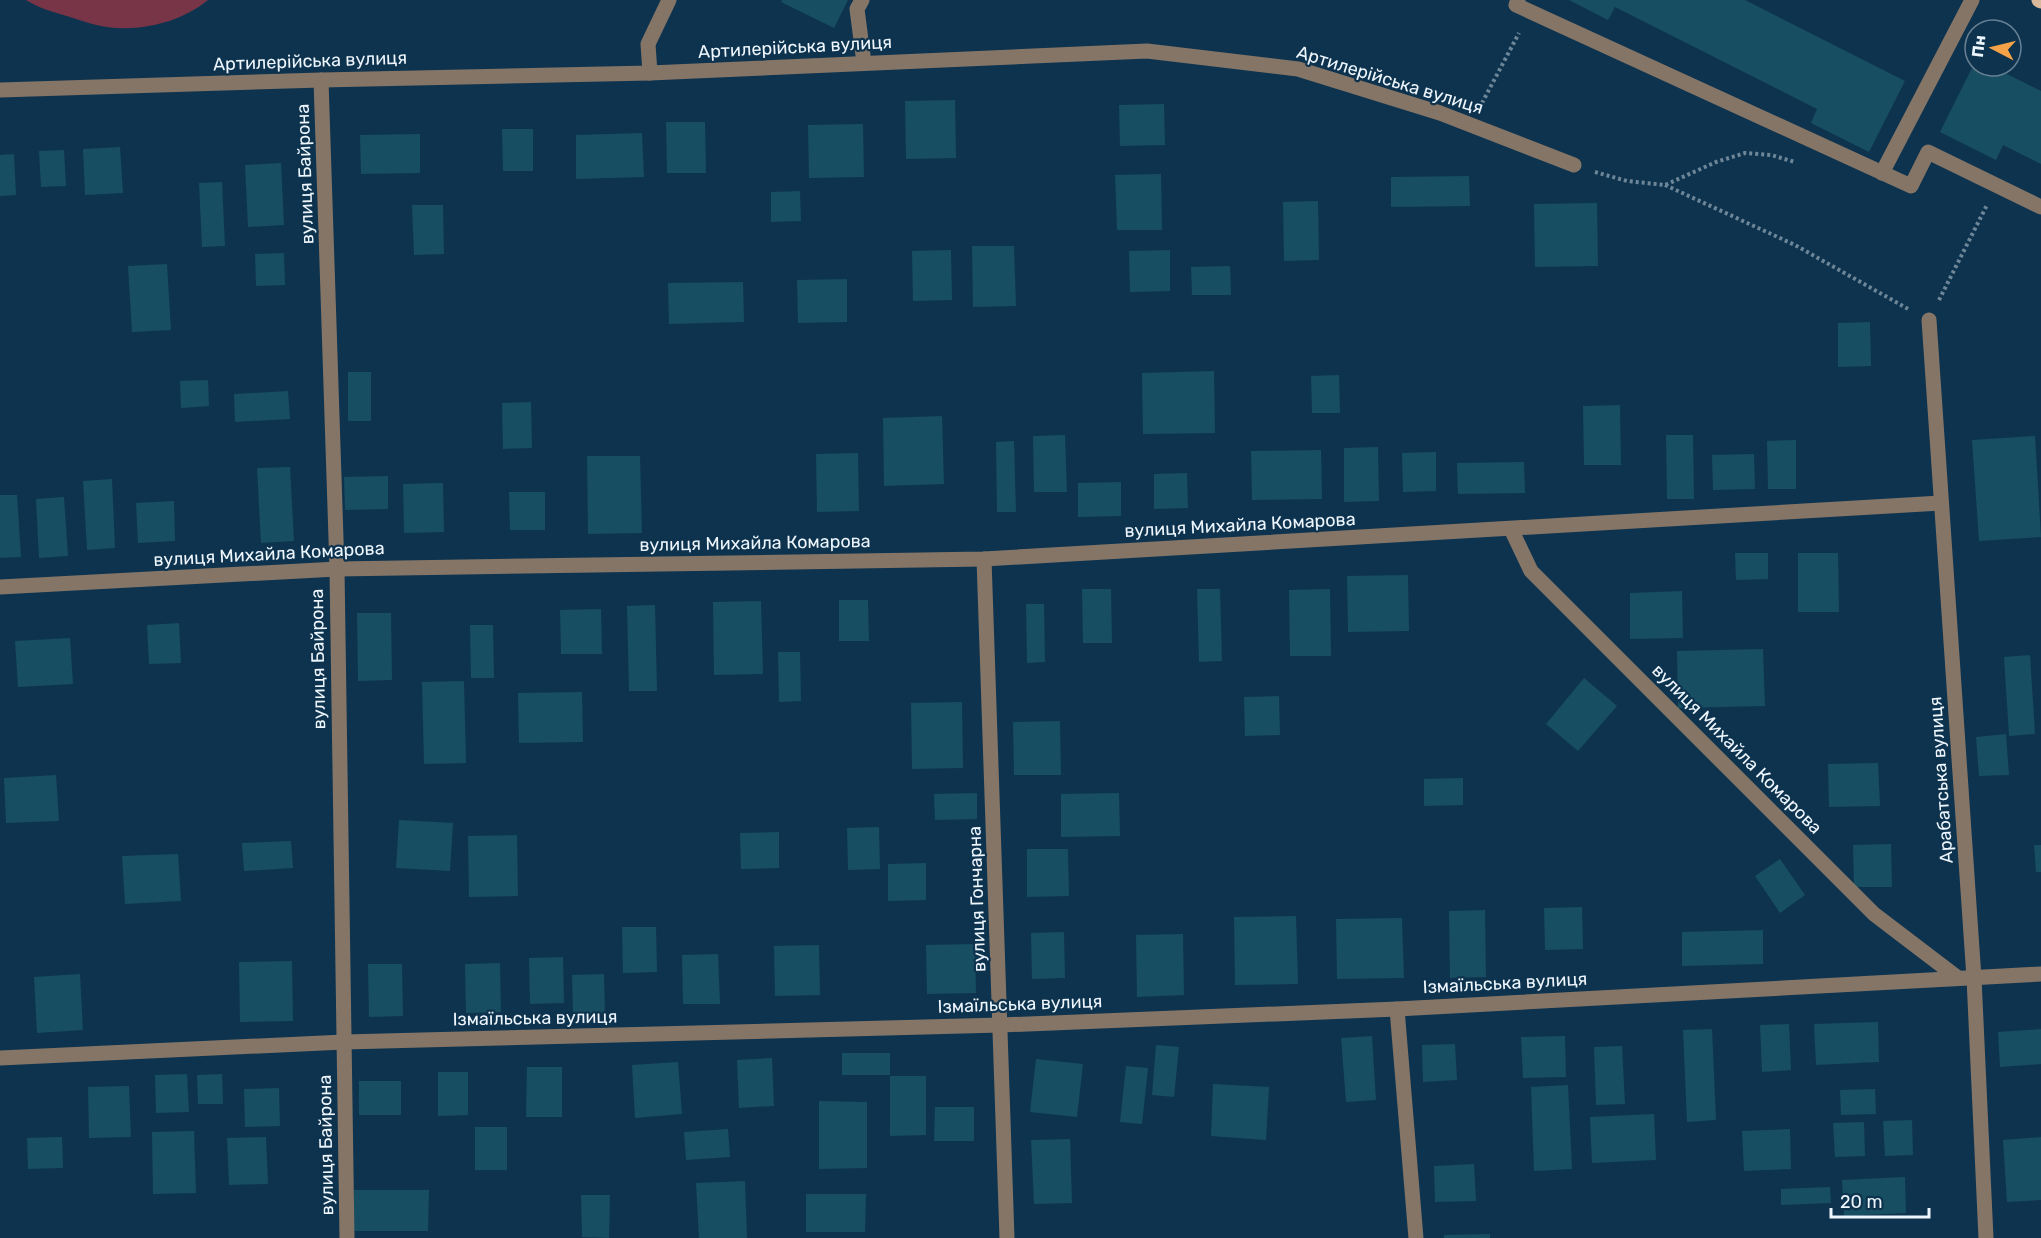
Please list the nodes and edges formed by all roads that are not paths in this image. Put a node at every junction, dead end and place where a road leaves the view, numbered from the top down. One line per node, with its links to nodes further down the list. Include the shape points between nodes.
1 (669, 0): 6 (street, via 648,44)
2 (862, 0): 5 (street, via 857,9)
3 (1518, 0): 10 (street, via 1516,5)
4 (1972, 0): 10 (street)
5 (864, 63): 6 (street, Артилерійська вулиця); 9 (street, Артилерійська вулиця, via 1147,51 1298,69 1440,113)
6 (650, 73): 7 (street, Артилерійська вулиця)
7 (321, 80): 8 (street, Артилерійська вулиця); 16 (street, вулиця Байрона)
8 (0, 90)
9 (1574, 165)
10 (1882, 173): 11 (street, via 1911,186 1928,152)
11 (2041, 207)
12 (1929, 320): 13 (street, Арабатська вулиця)
13 (1941, 503): 14 (street, вулиця Михайла Комарова); 20 (street, Арабатська вулиця)
14 (1511, 529): 15 (street, вулиця Михайла Комарова); 19 (street, вулиця Михайла Комарова, via 1531,572 1874,914)
15 (984, 559): 16 (street, вулиця Михайла Комарова); 22 (street, вулиця Гончарна)
16 (337, 569): 17 (street, вулиця Михайла Комарова); 23 (street, вулиця Байрона)
17 (0, 587)
18 (2041, 974): 20 (street, Ізмаїльська вулиця)
19 (1958, 978): 20 (street, Ізмаїльська вулиця); 21 (street, Ізмаїльська вулиця)
20 (1974, 978): 28 (street, Арабатська вулиця)
21 (1397, 1009): 22 (street, Ізмаїльська вулиця); 27 (street)
22 (1001, 1025): 23 (street, Ізмаїльська вулиця); 26 (street, вулиця Гончарна)
23 (344, 1042): 24 (street, Ізмаїльська вулиця); 25 (street, вулиця Байрона)
24 (0, 1058)
25 (347, 1238)
26 (1008, 1238)
27 (1416, 1238)
28 (1986, 1238)

